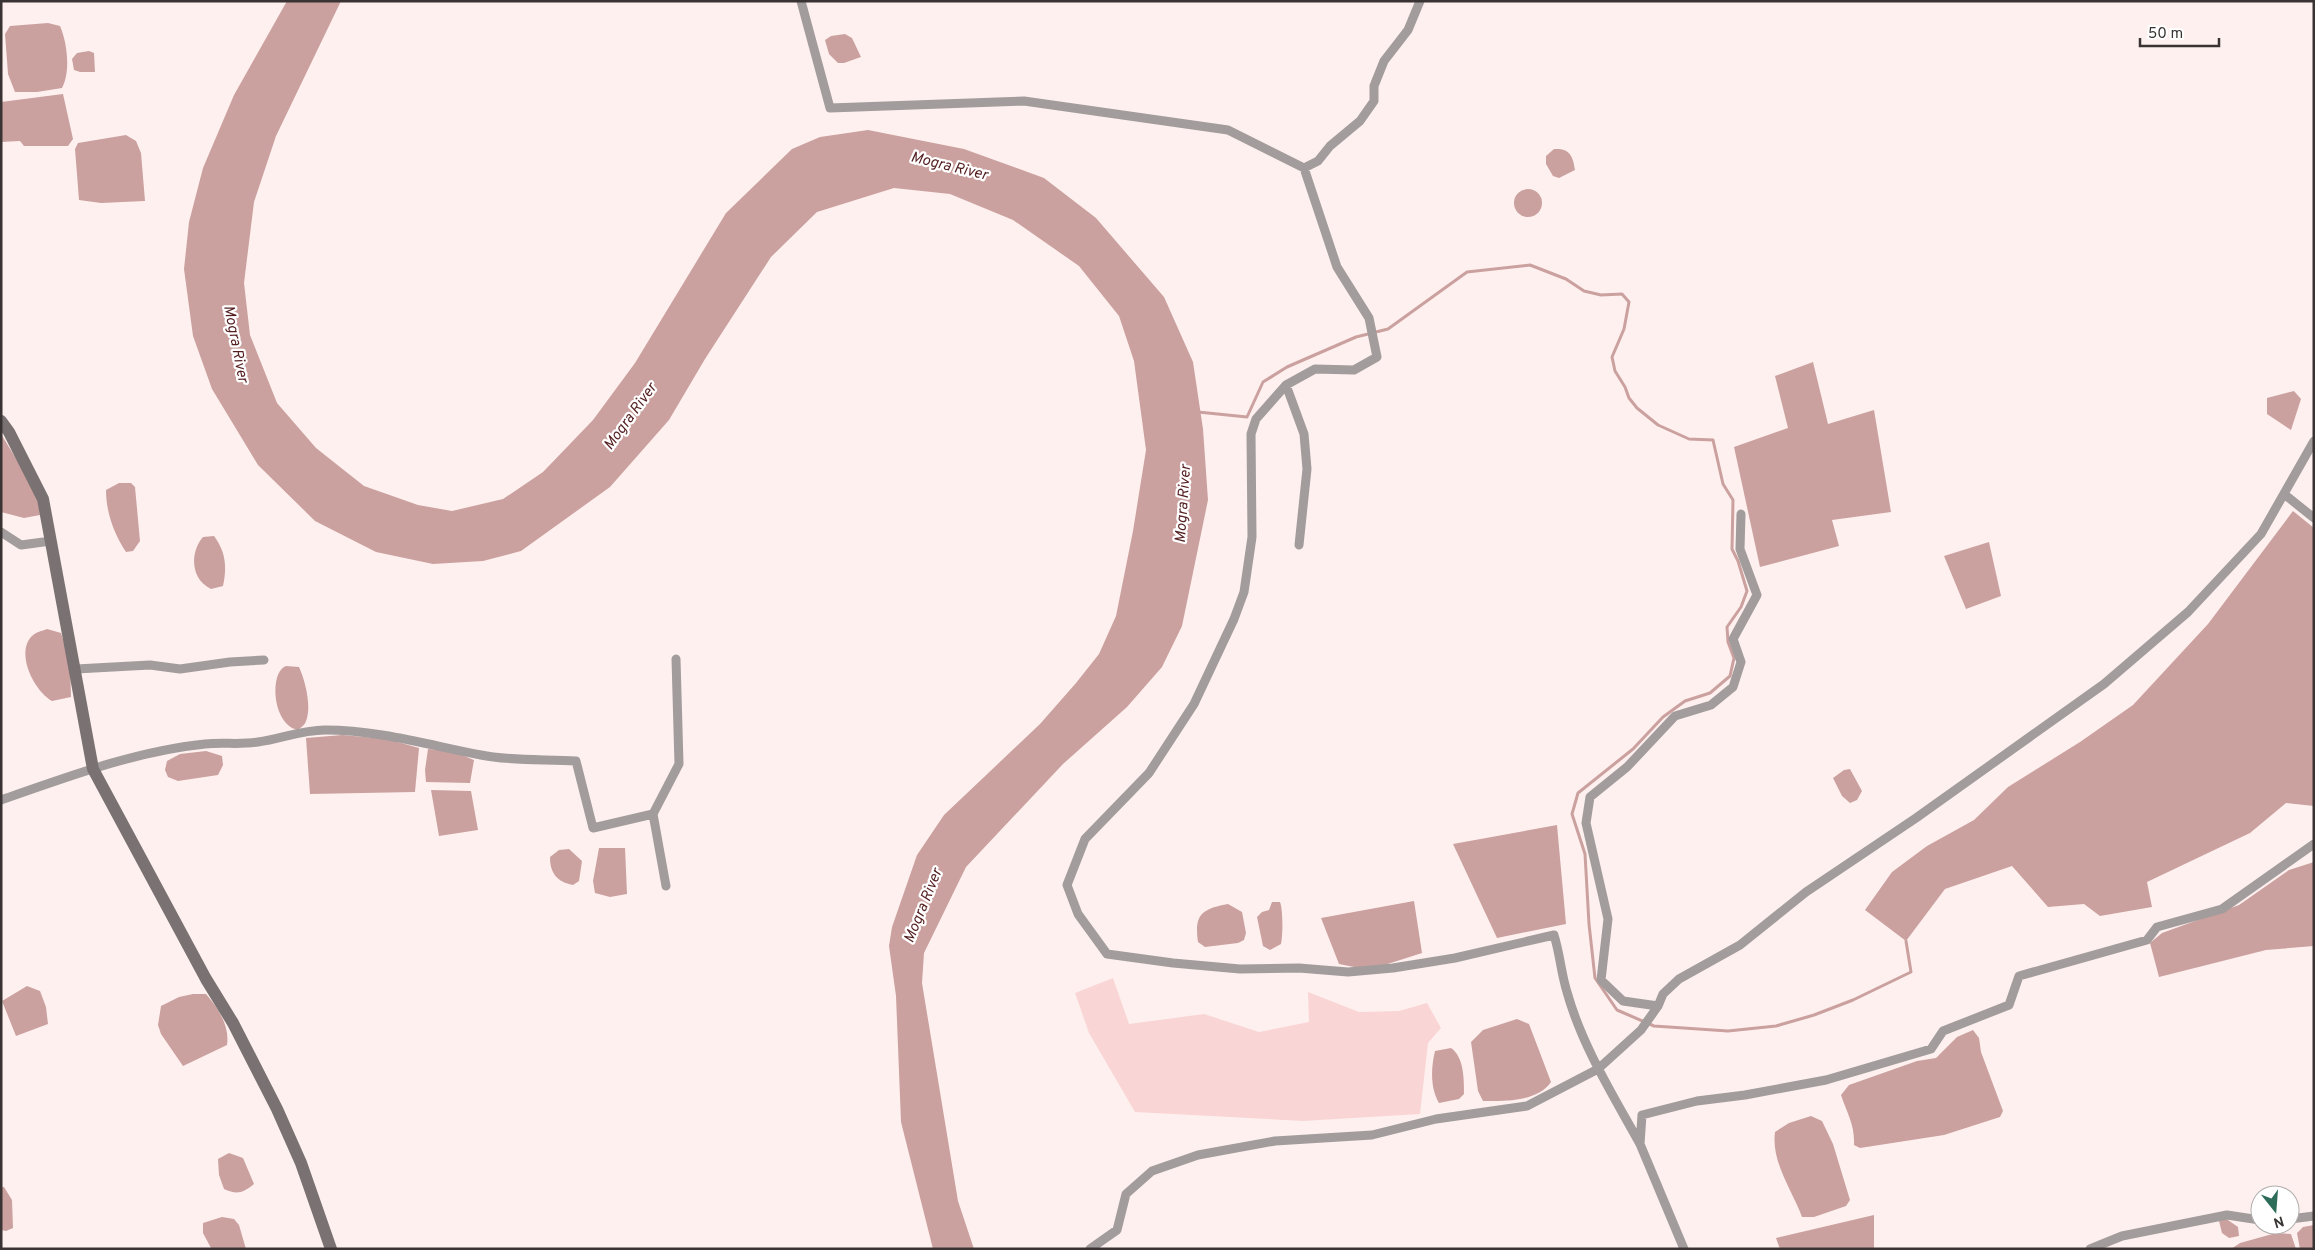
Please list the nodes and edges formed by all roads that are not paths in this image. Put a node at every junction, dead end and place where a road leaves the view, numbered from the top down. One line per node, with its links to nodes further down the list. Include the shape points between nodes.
1 (801, 1): 3 (street, via 830,108 1024,101 1228,130)
2 (1420, 1): 3 (street, via 1408,30 1384,61 1374,86 1374,101 1360,121 1318,160)
3 (1304, 168): 4 (street, via 1337,267 1369,318 1377,356 1354,370 1315,369)
4 (1286, 385): 12 (street, via 1304,434 1307,469); 22 (street, via 1256,419 1251,434 1252,537 1244,592 1234,619 1194,704 1149,773 1085,839 1067,885 1078,914 1107,954 1240,969 1299,968 1348,972 1393,968 1455,958 1554,935 1561,955 1566,991)
5 (1, 421): 11 (street, via 43,498)
6 (2314, 441): 7 (street)
7 (2284, 494): 9 (street); 21 (street, via 2261,534 2188,612 2104,684 1806,892 1740,945 1679,979 1663,994)
8 (1741, 514): 21 (street, via 1740,549 1757,595 1733,639 1741,662 1733,687 1710,706 1675,716 1628,767 1590,797 1586,823 1608,920 1601,980 1622,1001)
9 (2314, 518)
10 (1, 532): 11 (street, via 21,545)
11 (51, 541): 15 (street)
12 (1299, 545)
13 (676, 659): 18 (street, via 679,764)
14 (264, 660): 15 (street, via 180,669 150,665)
15 (76, 669): 16 (street)
16 (93, 769): 17 (street); 18 (street, via 205,744 259,742 292,733 324,730 365,732 441,745 482,756 576,761 593,828); 27 (street, via 277,1109 301,1163)
17 (1, 800)
18 (653, 814): 20 (street)
19 (2314, 844): 23 (street, via 2222,909 2157,927 2147,940 2019,976 2009,1005 1943,1031 1932,1049 1826,1080 1696,1101 1642,1115)
20 (666, 886)
21 (1658, 1006): 22 (street, via 1641,1030)
22 (1598, 1069): 23 (street); 28 (street, via 1528,1106 1436,1120 1372,1135 1275,1141 1198,1155 1152,1170 1126,1194 1117,1230)
23 (1640, 1144): 29 (street)
24 (2314, 1216): 26 (street)
25 (2250, 1218): 30 (street, via 2227,1215 2122,1236)
26 (2300, 1218)
27 (331, 1249)
28 (1090, 1249)
29 (1684, 1249)
30 (2090, 1249)

